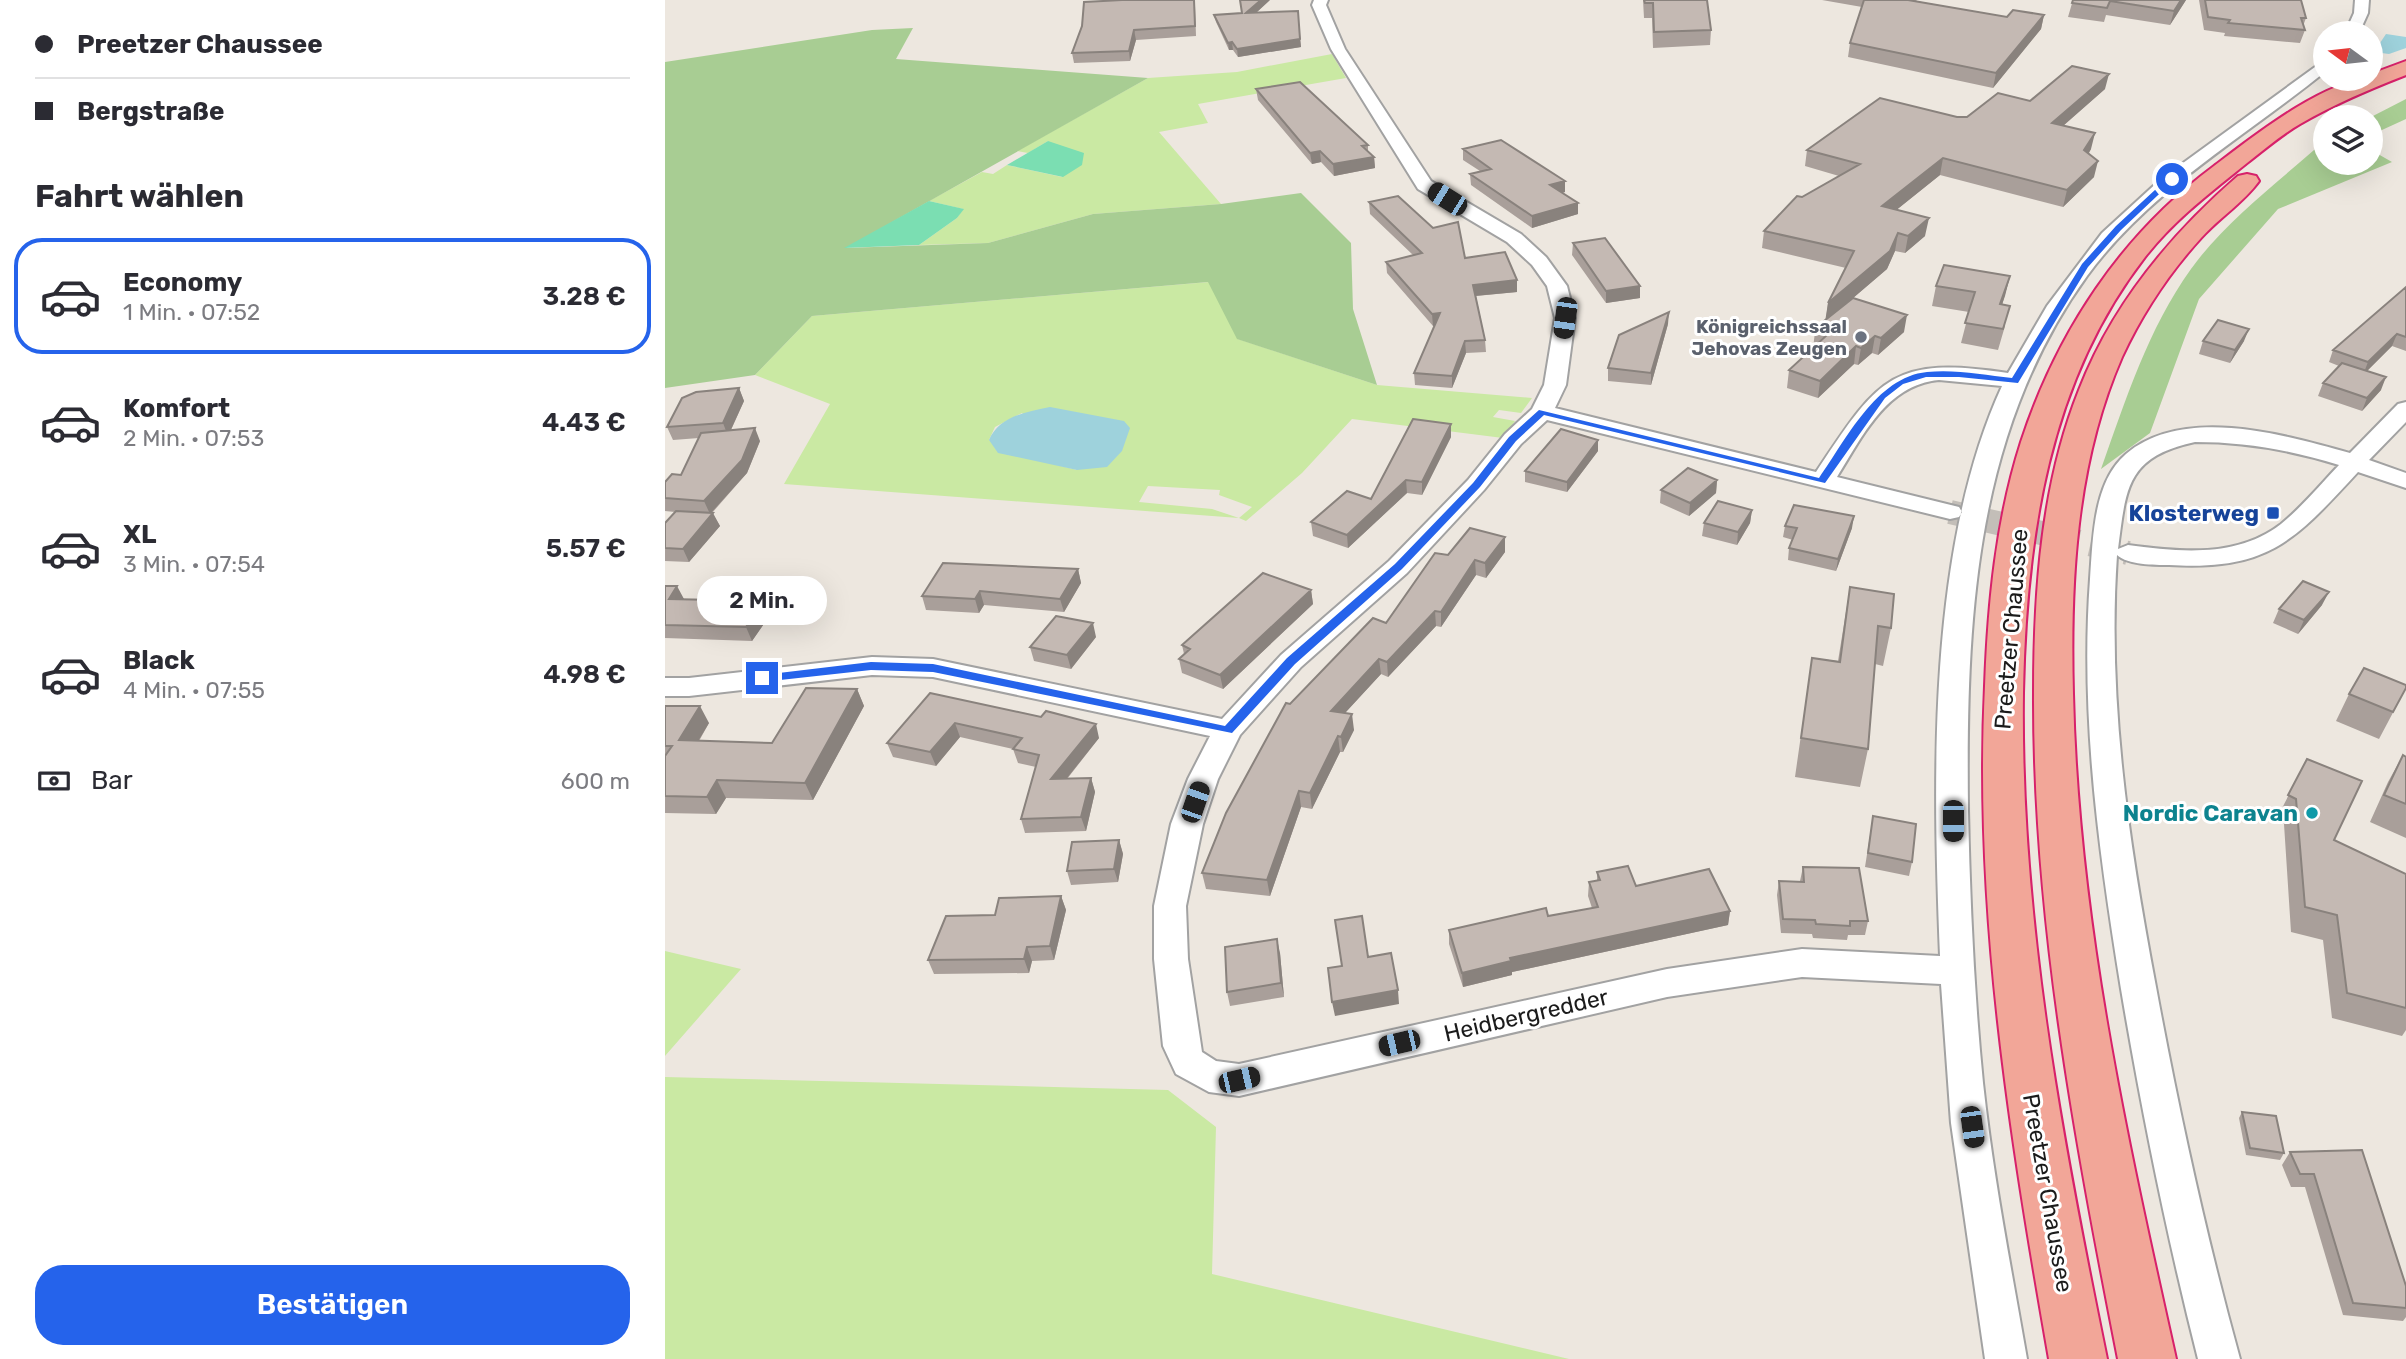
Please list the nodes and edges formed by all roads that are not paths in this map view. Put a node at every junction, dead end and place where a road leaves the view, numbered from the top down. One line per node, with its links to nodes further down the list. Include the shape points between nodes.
1 (1321, 0): 11 (street, Heidbergredder, via 1319,5 1338,49 1424,185 1514,238 1557,286 1565,318 1555,385)
2 (2363, 0): 3 (street)
3 (2359, 21)
4 (2406, 68): 8 (highway, Preetzer Chaussee, via 2346,92)
5 (2313, 73): 9 (street, Preetzer Chaussee, via 2182,171 2118,228 2084,266)
6 (2406, 84): 7 (highway)
7 (2364, 105)
8 (2308, 123): 21 (highway, Preetzer Chaussee, via 2185,198 2136,252 2070,357 2045,418 2015,538 2002,704 2009,912 2033,1108); 22 (highway, Preetzer Chaussee, via 2293,144 2215,206 2137,302 2082,425 2063,524 2053,628 2055,799 2090,1079)
9 (2015, 381): 13 (street, via 1925,374 1900,382 1882,396); 19 (street, Preetzer Chaussee, via 1980,490 1961,593 1952,712)
10 (2406, 409): 12 (street)
11 (1542, 412): 13 (street); 18 (street, Heidbergredder, via 1398,566 1291,661)
12 (2354, 462): 14 (street); 16 (street, via 2286,532 2255,548 2188,558); 23 (street, via 2248,436 2165,440 2128,464 2113,493 2109,514 2102,673 2117,852 2183,1219)
13 (1822, 481): 15 (street)
14 (2406, 481)
15 (1950, 512)
16 (2128, 553)
17 (665, 687): 18 (street, via 871,666 933,668)
18 (1228, 730): 19 (street, Heidbergredder, via 1187,824 1170,906 1181,1046 1189,1063 1209,1076 1239,1080 1667,983 1802,962)
19 (1958, 971): 20 (street, Preetzer Chaussee, via 1962,1047)
20 (2006, 1359)
21 (2078, 1359)
22 (2147, 1359)
23 (2219, 1359)

